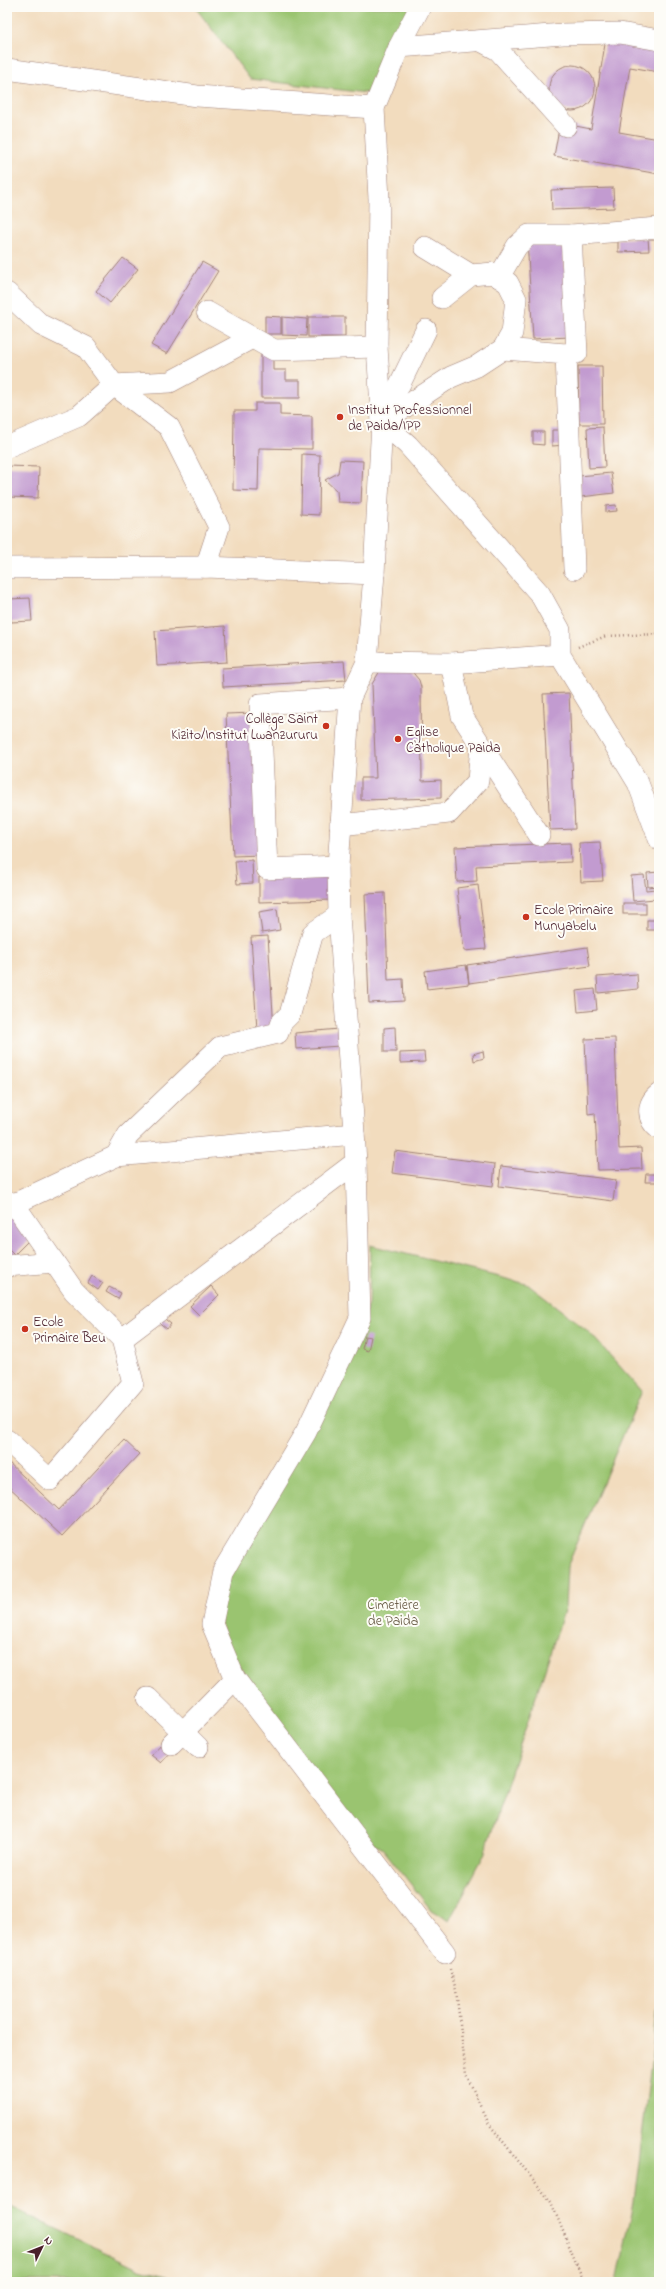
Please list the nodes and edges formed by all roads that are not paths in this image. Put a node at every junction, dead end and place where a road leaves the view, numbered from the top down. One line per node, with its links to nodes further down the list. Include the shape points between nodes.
1 (420, 7): 4 (street)
2 (659, 40): 3 (street, via 620,33 563,34)
3 (483, 42): 4 (street); 7 (street, via 498,50)
4 (398, 47): 6 (street)
5 (7, 69): 6 (street, via 196,96)
6 (374, 108): 18 (street, via 379,199)
7 (566, 126)
8 (659, 228): 9 (street)
9 (570, 235): 12 (street, via 529,236 517,246); 20 (street, via 577,353)
10 (425, 247): 11 (street)
11 (471, 275): 12 (street, via 493,273); 14 (street)
12 (499, 278): 19 (street, via 508,283 516,299 512,333)
13 (7, 293): 21 (street, via 41,325 86,347)
14 (442, 298)
15 (207, 312): 17 (street)
16 (426, 330): 22 (street)
17 (252, 338): 18 (street, via 274,350); 21 (street, via 170,382)
18 (377, 347): 22 (street)
19 (503, 348): 20 (street); 22 (street, via 477,366 451,377)
20 (566, 354): 26 (street)
21 (114, 385): 23 (street, via 79,416); 24 (street, via 169,427 173,434 219,528)
22 (382, 422): 27 (street); 28 (street, via 408,444 540,594 560,630)
23 (7, 447)
24 (206, 567): 25 (street); 27 (street)
25 (7, 568)
26 (574, 569)
27 (374, 574): 29 (street)
28 (560, 655): 30 (street); 35 (street, via 638,783)
29 (367, 662): 30 (street); 31 (street)
30 (451, 663): 32 (street, via 462,716)
31 (350, 698): 33 (street); 36 (street, via 260,704 267,869)
32 (481, 745): 33 (street, via 478,781 449,813); 34 (street)
33 (340, 825): 36 (street)
34 (539, 835)
35 (659, 839)
36 (338, 866): 37 (street)
37 (339, 915): 40 (street); 41 (street, via 314,933 290,1014 282,1022 278,1033 220,1047 128,1135)
38 (659, 1094): 39 (street, via 653,1099 649,1111 652,1124)
39 (659, 1129)
40 (354, 1134): 41 (street); 42 (street)
41 (116, 1156): 43 (street)
42 (356, 1162): 46 (street); 48 (street, via 360,1318 306,1432 223,1571 212,1624)
43 (10, 1203): 44 (street)
44 (54, 1262): 45 (street); 46 (street, via 74,1291)
45 (7, 1266)
46 (122, 1339): 47 (street, via 133,1383 50,1480)
47 (7, 1440)
48 (235, 1679): 50 (street); 52 (street)
49 (148, 1698): 50 (street)
50 (177, 1738): 51 (street)
51 (198, 1747)
52 (445, 1953)

